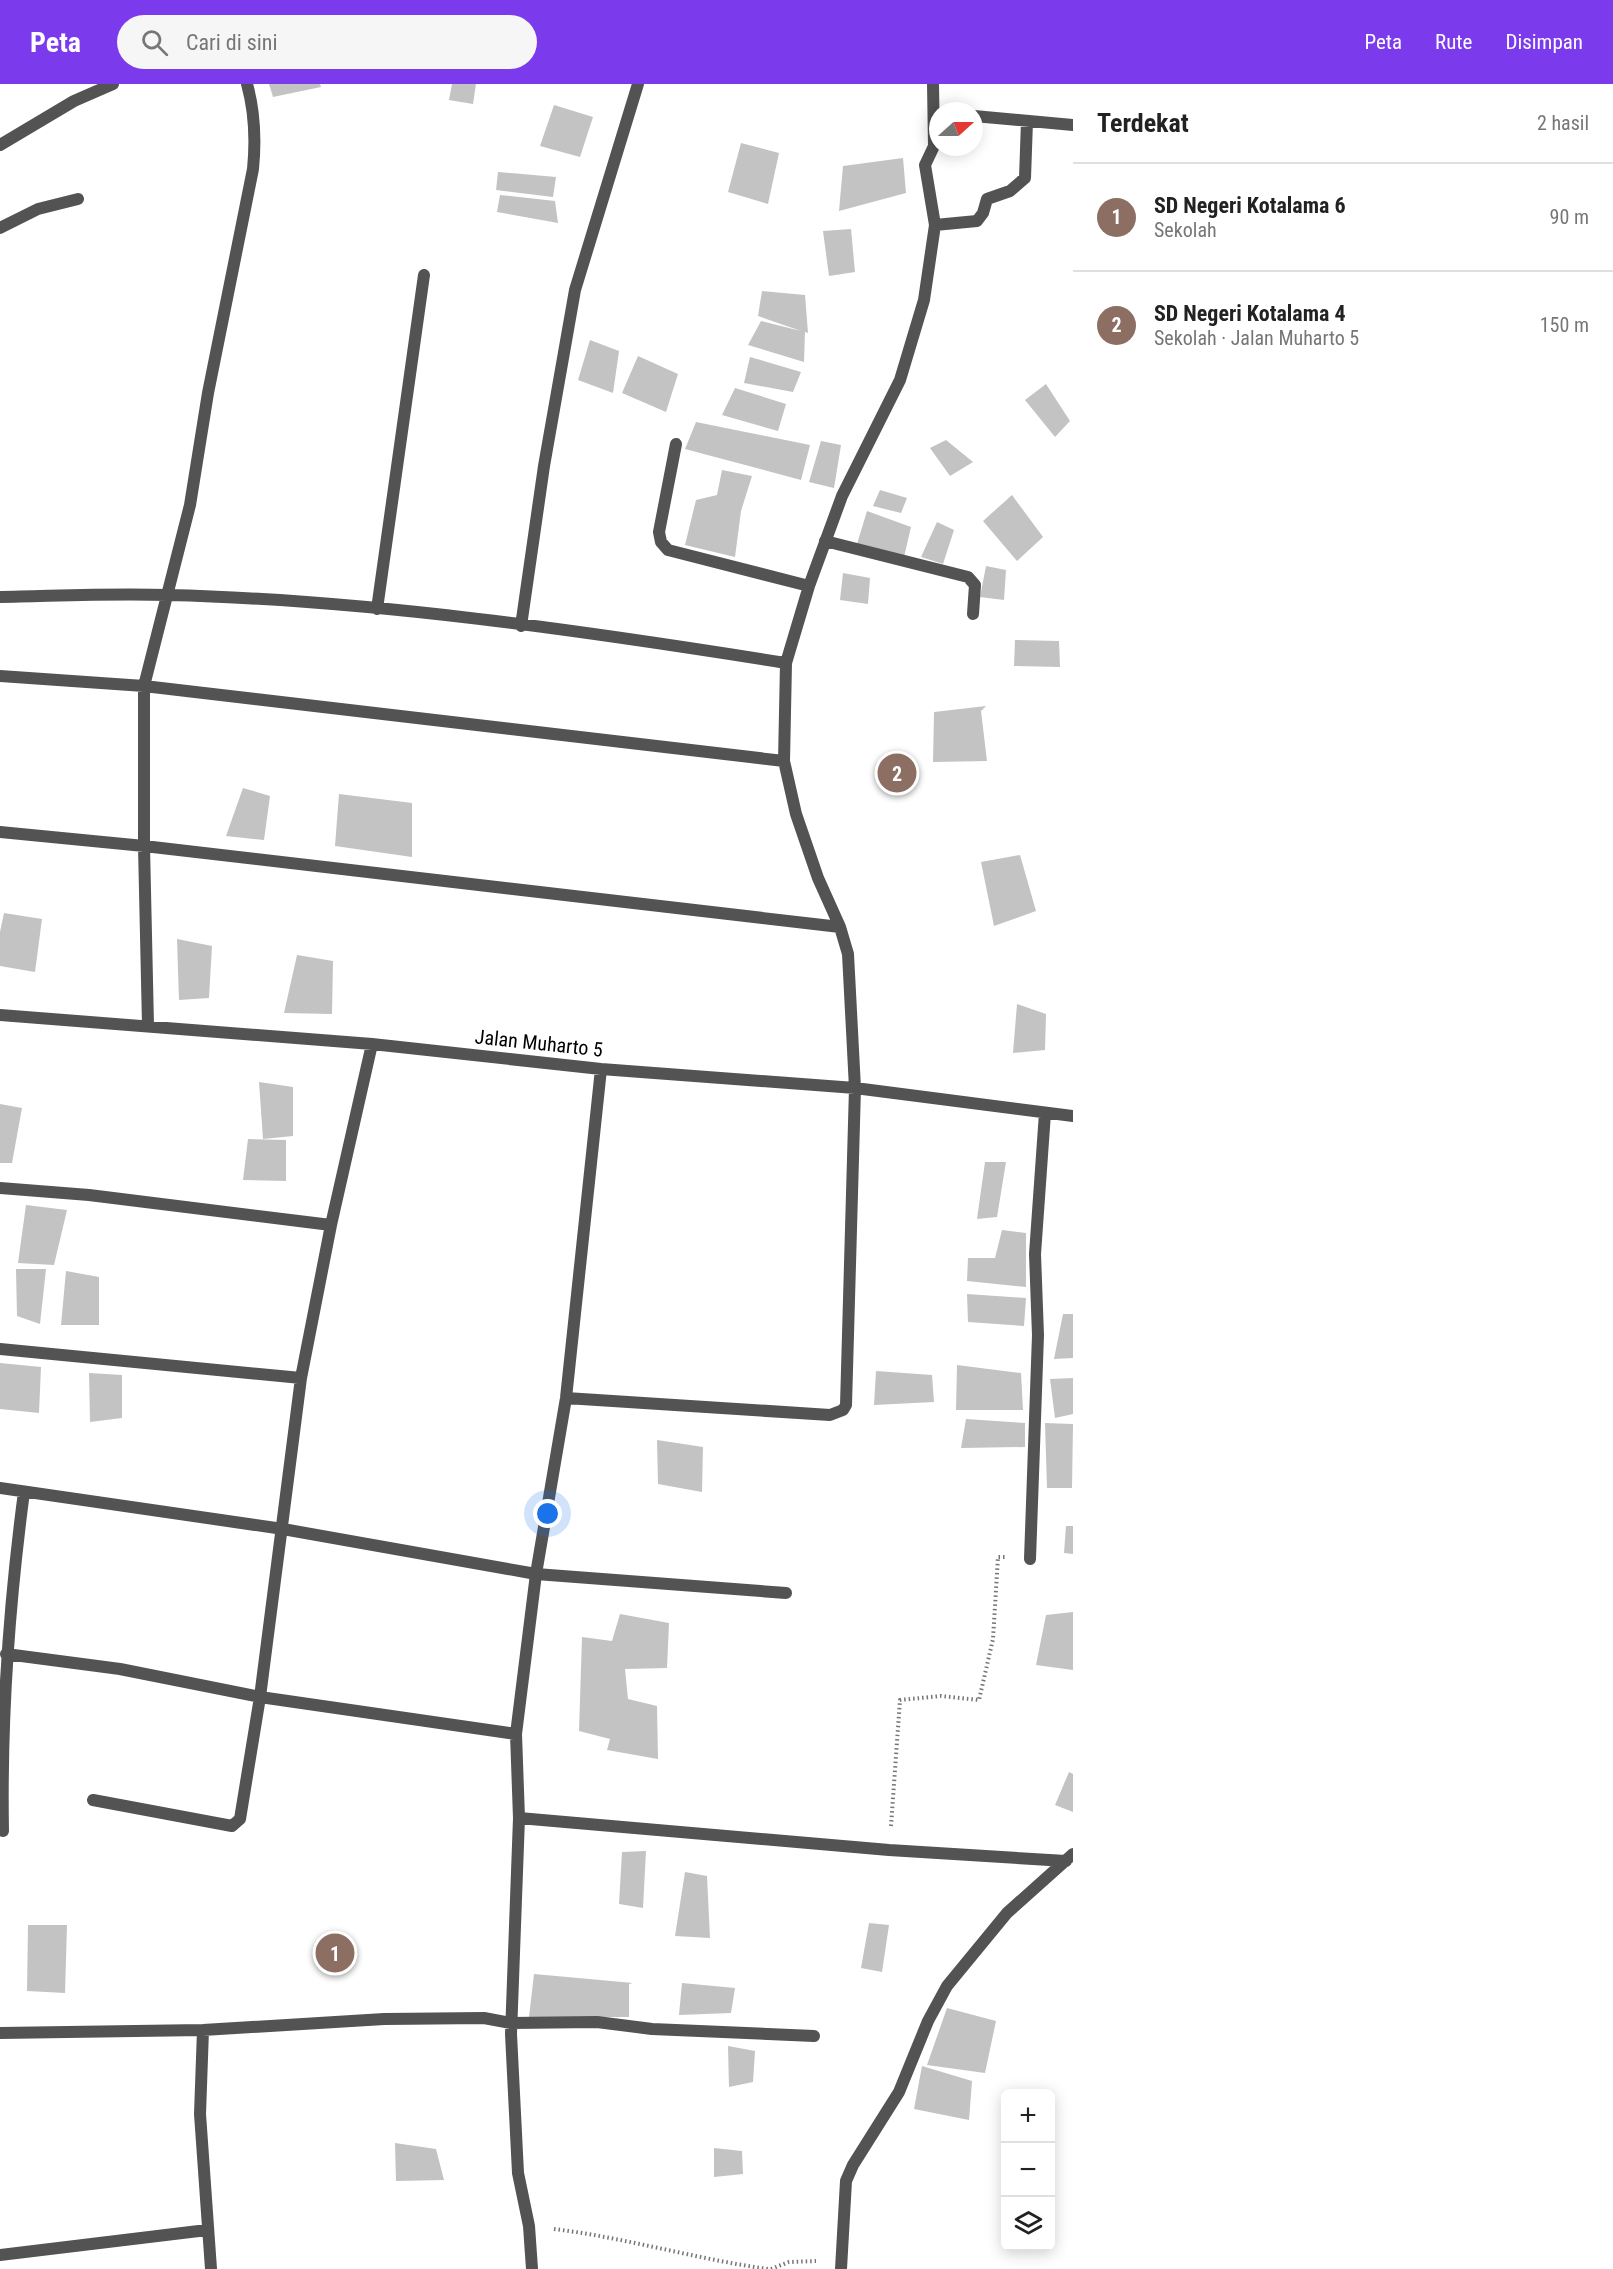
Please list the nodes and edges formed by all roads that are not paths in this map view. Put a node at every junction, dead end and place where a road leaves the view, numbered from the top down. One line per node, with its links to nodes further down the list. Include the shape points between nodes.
1 (112, 84): 9 (street, via 74,101)
2 (247, 84): 18 (street, via 255,119 253,169 190,505)
3 (638, 84): 22 (street, via 575,290)
4 (933, 84): 5 (street)
5 (934, 102)
6 (983, 117): 7 (street)
7 (1027, 121): 8 (street); 12 (street, via 1025,178 1010,191 987,199 976,221)
8 (1073, 125)
9 (0, 145)
10 (929, 156): 12 (street, via 925,165)
11 (78, 199): 13 (street, via 38,209)
12 (935, 225): 16 (street, via 924,300 911,350)
13 (0, 228)
14 (424, 275): 20 (street)
15 (676, 444): 17 (street, via 659,532 668,550)
16 (825, 541): 17 (street); 21 (street, via 968,577 975,585)
17 (809, 586): 23 (street)
18 (168, 595): 19 (street); 20 (street); 25 (street)
19 (0, 597)
20 (377, 609): 22 (street)
21 (973, 614)
22 (521, 626): 23 (street)
23 (786, 663): 26 (street)
24 (0, 676): 25 (street)
25 (144, 686): 26 (street); 28 (street)
26 (784, 761): 29 (street, via 800,825)
27 (0, 832): 28 (street)
28 (144, 846): 29 (street); 31 (street)
29 (840, 927): 34 (street, via 848,954)
30 (0, 1015): 31 (street, Jalan Muharto 5)
31 (148, 1025): 32 (street, Jalan Muharto 5)
32 (372, 1044): 33 (street, Jalan Muharto 5); 38 (street)
33 (601, 1069): 34 (street, Jalan Muharto 5); 41 (street)
34 (855, 1088): 35 (street, Jalan Muharto 5); 41 (street, via 849,1389 843,1410 830,1415)
35 (1045, 1113): 36 (street, Jalan Muharto 5); 45 (street, via 1035,1254 1038,1335)
36 (1073, 1116)
37 (0, 1188): 38 (street)
38 (331, 1225): 40 (street)
39 (0, 1349): 40 (street)
40 (302, 1378): 44 (street)
41 (566, 1398): 46 (street)
42 (0, 1488): 43 (street)
43 (24, 1492): 44 (street); 48 (street)
44 (283, 1529): 46 (street); 49 (street)
45 (1030, 1559)
46 (536, 1574): 47 (street); 50 (street)
47 (786, 1593)
48 (6, 1653): 49 (street, via 120,1669); 53 (street, via 1,1738)
49 (260, 1696): 50 (street); 51 (street, via 237,1823 232,1826)
50 (516, 1734): 52 (street)
51 (93, 1800)
52 (519, 1818): 54 (street, via 889,1850); 55 (street)
53 (3, 1831)
54 (1069, 1858): 61 (street, via 1007,1913 947,1986 920,2038 899,2092 846,2181)
55 (511, 2023): 56 (street, via 484,2018 384,2019); 58 (street, via 597,2022 652,2029); 63 (street, via 518,2173 529,2226)
56 (203, 2030): 57 (street); 59 (street, via 200,2114)
57 (0, 2032)
58 (814, 2036)
59 (207, 2230): 60 (street); 62 (street)
60 (0, 2255)
61 (841, 2264)
62 (211, 2269)
63 (532, 2269)

